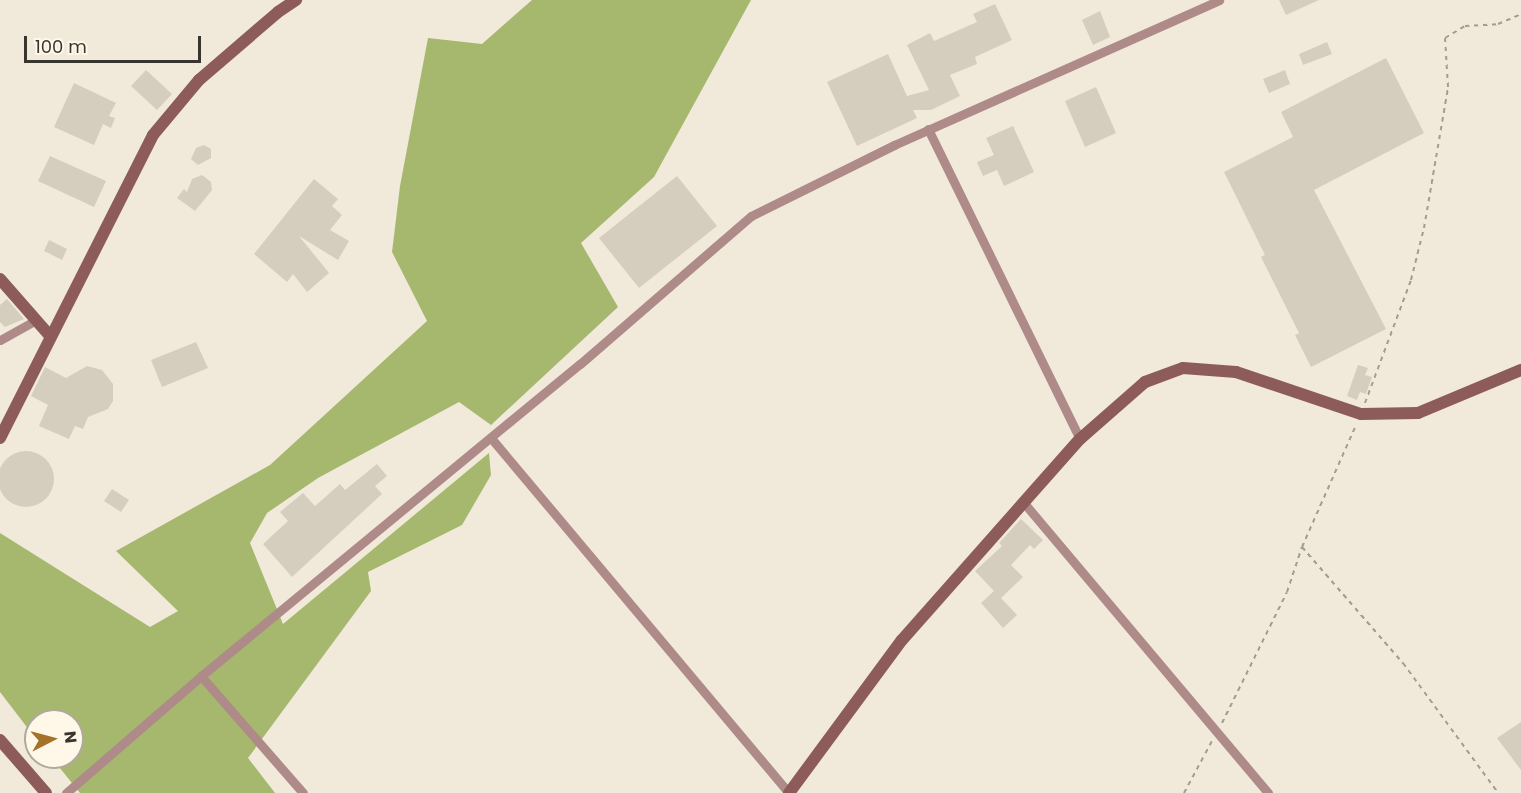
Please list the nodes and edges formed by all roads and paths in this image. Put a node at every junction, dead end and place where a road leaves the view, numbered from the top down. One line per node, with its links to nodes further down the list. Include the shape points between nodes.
1 (296, 0): 7 (street, via 199,80 153,135)
2 (1219, 0): 4 (street, via 1062,73)
3 (1521, 14): 10 (path, via 1498,24 1465,26 1445,38 1448,87 1424,228 1396,323)
4 (928, 129): 12 (street, via 751,216); 13 (street)
5 (0, 279): 6 (street)
6 (36, 320): 7 (street); 8 (street)
7 (50, 336): 11 (street)
8 (0, 340)
9 (1521, 370): 10 (street, via 1418,413)
10 (1361, 414): 13 (street, via 1236,372 1183,368 1145,382); 15 (path)
11 (0, 438)
12 (491, 438): 16 (street); 22 (street)
13 (1080, 439): 14 (street)
14 (1024, 503): 17 (street); 22 (street, via 902,640)
15 (1302, 547): 17 (path, via 1268,635); 25 (path, via 1403,663)
16 (201, 676): 20 (street); 21 (street)
17 (1216, 733): 23 (path); 24 (street)
18 (0, 740): 19 (street)
19 (46, 793)
20 (66, 793)
21 (303, 793)
22 (789, 793)
23 (1184, 793)
24 (1268, 793)
25 (1498, 793)

